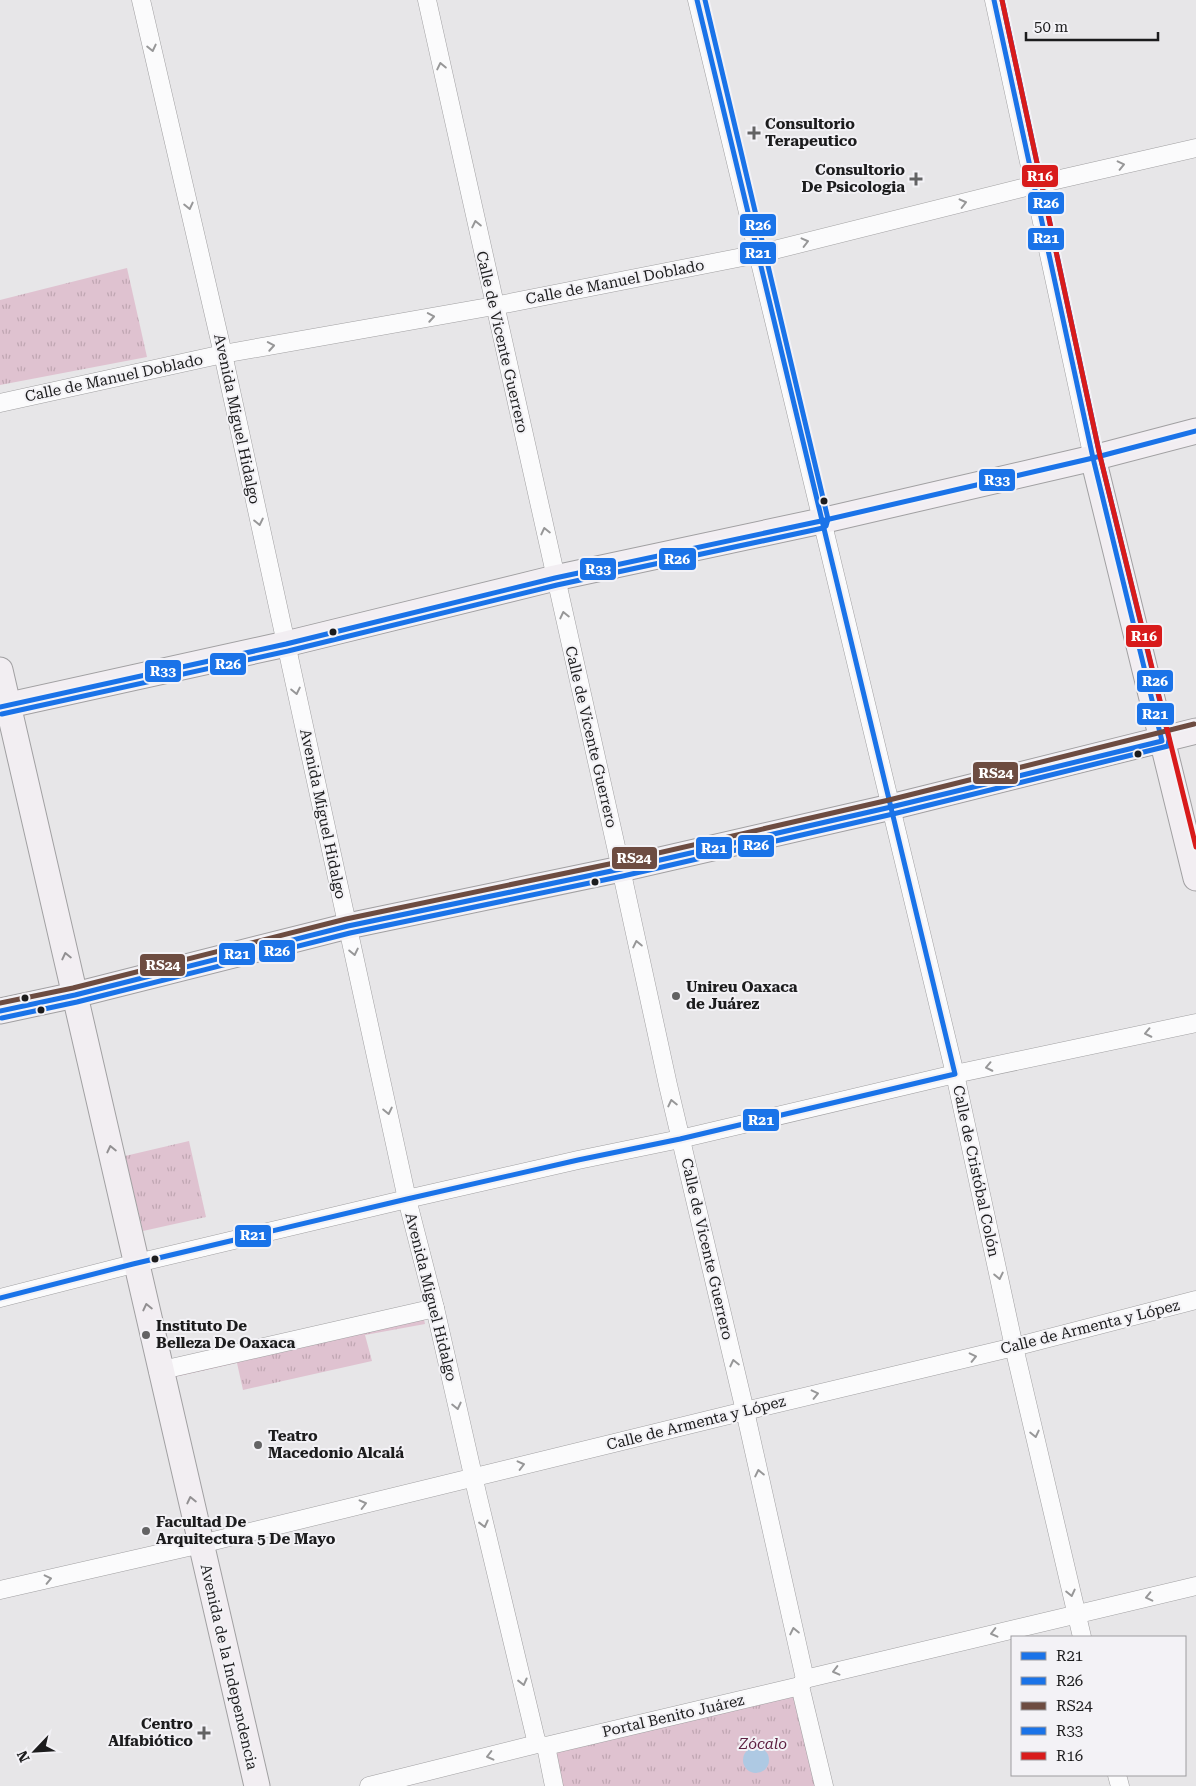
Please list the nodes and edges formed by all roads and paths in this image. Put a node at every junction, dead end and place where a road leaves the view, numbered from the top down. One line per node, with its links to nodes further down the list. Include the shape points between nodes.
1 (142, 0): 9 (street, Avenida Miguel Hidalgo, one-way to 9)
2 (427, 0): 8 (street, Calle de Vicente Guerrero, one-way to 2)
3 (697, 0): 7 (street, Calle de Cristóbal Colón)
4 (994, 0): 6 (street)
5 (1196, 148): 6 (street, Calle de Manuel Doblado, one-way to 5)
6 (1034, 185): 7 (street, Calle de Manuel Doblado, one-way to 6); 12 (street)
7 (758, 254): 8 (street, Calle de Manuel Doblado); 13 (street, Calle de Cristóbal Colón)
8 (494, 306): 9 (street, Calle de Manuel Doblado, one-way to 8); 14 (street, Calle de Vicente Guerrero, one-way to 8)
9 (223, 354): 10 (street, Calle de Manuel Doblado); 15 (street, Avenida Miguel Hidalgo, one-way to 15)
10 (0, 403)
11 (1196, 431): 12 (main road)
12 (1093, 458): 13 (main road); 19 (main road)
13 (821, 522): 14 (main road); 20 (street, Calle de Cristóbal Colón)
14 (555, 578): 15 (main road); 21 (street, Calle de Vicente Guerrero, one-way to 14)
15 (286, 644): 17 (main road); 23 (street, Avenida Miguel Hidalgo, one-way to 23)
16 (0, 670): 17 (main road, Avenida de la Independencia)
17 (4, 706): 24 (main road, Avenida de la Independencia, one-way to 17)
18 (1196, 731): 19 (main road)
19 (1162, 741): 20 (main road); 22 (main road)
20 (891, 807): 21 (main road); 27 (street, Calle de Cristóbal Colón)
21 (621, 869): 23 (main road); 28 (street, Calle de Vicente Guerrero, one-way to 21)
22 (1196, 878)
23 (348, 926): 24 (main road); 29 (street, Avenida Miguel Hidalgo, one-way to 29)
24 (74, 996): 25 (main road); 30 (main road, Avenida de la Independencia, one-way to 24)
25 (0, 1011)
26 (1196, 1023): 27 (street, one-way to 27)
27 (955, 1074): 28 (street); 34 (street, Calle de Cristóbal Colón, one-way to 34)
28 (680, 1139): 29 (street); 36 (street, Calle de Vicente Guerrero, one-way to 28)
29 (408, 1199): 30 (street); 33 (street, Avenida Miguel Hidalgo)
30 (135, 1263): 31 (street); 35 (main road, Avenida de la Independencia, one-way to 30)
31 (0, 1298)
32 (1196, 1300): 34 (street, Calle de Armenta y López)
33 (435, 1308): 35 (street); 37 (street, Avenida Miguel Hidalgo, one-way to 37)
34 (1014, 1347): 36 (street, Calle de Armenta y López, one-way to 34); 41 (street, Calle de Cristóbal Colón, one-way to 41)
35 (160, 1370): 38 (main road, Avenida de la Independencia, one-way to 35)
36 (745, 1410): 37 (street, Calle de Armenta y López, one-way to 36); 43 (street, Calle de Vicente Guerrero, one-way to 36)
37 (473, 1477): 38 (street, Calle de Armenta y López, one-way to 37); 44 (street, Avenida Miguel Hidalgo, one-way to 44)
38 (199, 1545): 40 (street, Calle de Armenta y López, one-way to 38); 45 (main road, Avenida de la Independencia)
39 (1196, 1586): 41 (street, Portal Benito Juárez, one-way to 41)
40 (0, 1590)
41 (1076, 1614): 42 (street, Calle de Cristóbal Colón); 43 (street, Portal Benito Juárez, one-way to 43)
42 (1082, 1636)
43 (802, 1683): 44 (street, Portal Benito Juárez); 48 (street, Calle de Vicente Guerrero)
44 (542, 1745): 46 (street, Portal Benito Juárez, one-way to 46); 47 (street, Avenida Miguel Hidalgo)
45 (257, 1786)
46 (370, 1786)
47 (554, 1786)
48 (824, 1786)

